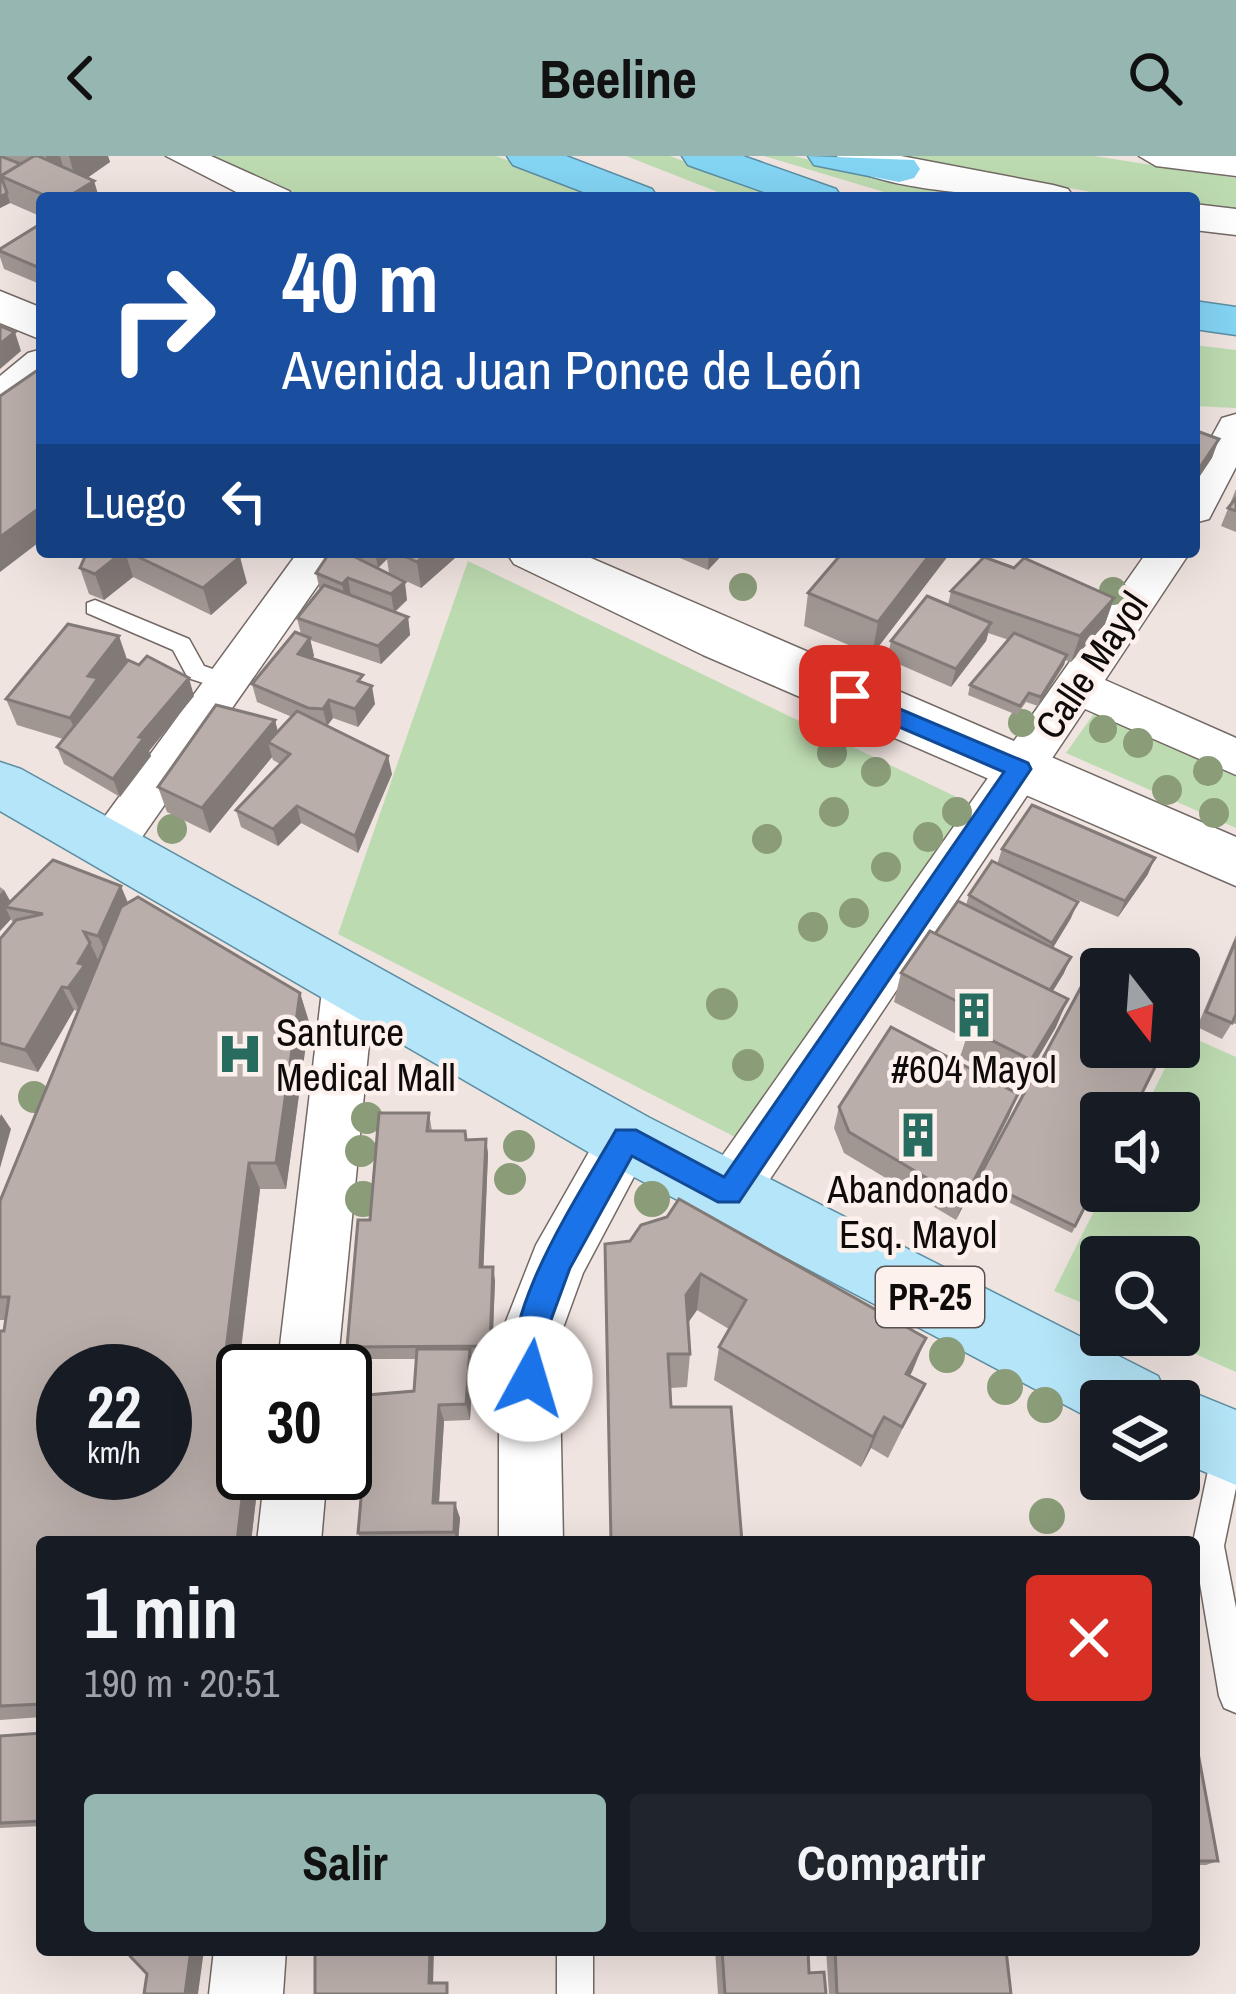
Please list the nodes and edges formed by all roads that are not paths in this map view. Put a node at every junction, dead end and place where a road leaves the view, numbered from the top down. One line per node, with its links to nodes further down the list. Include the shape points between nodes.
1 (183, 156): 10 (street)
2 (529, 156): 11 (highway)
3 (589, 156): 12 (highway)
4 (703, 156): 13 (highway)
5 (830, 156): 9 (highway)
6 (858, 156): 9 (main road)
7 (1156, 156): 8 (street)
8 (1236, 166)
9 (899, 170): 14 (main road)
10 (258, 192)
11 (647, 192)
12 (652, 192)
13 (804, 192)
14 (1020, 192)
15 (1200, 218): 16 (main road)
16 (1236, 222)
17 (1200, 283): 18 (highway)
18 (1236, 286)
19 (0, 305): 22 (main road)
20 (1200, 316): 21 (highway)
21 (1236, 321)
22 (36, 323)
23 (36, 366): 24 (street)
24 (0, 396)
25 (1200, 417): 26 (street)
26 (1236, 423): 27 (street)
27 (1200, 497)
28 (316, 558): 32 (street)
29 (545, 558): 35 (main road)
30 (1164, 558): 33 (street, Calle Mayol)
31 (95, 608): 32 (lane, via 181,646 196,672)
32 (225, 682): 37 (street)
33 (1078, 687): 34 (street); 35 (street, Calle Mayol)
34 (1236, 758)
35 (1019, 769): 38 (main road); 41 (street, Calle Mayol)
36 (0, 784): 37 (main road, PR-25)
37 (109, 847): 39 (main road, PR-25)
38 (1236, 863)
39 (349, 982): 40 (main road, PR-25); 42 (street)
40 (626, 1139): 41 (main road, PR-25); 47 (street, via 557,1264 529,1339)
41 (728, 1193): 43 (main road, PR-25)
42 (310, 1344)
43 (1091, 1380)
44 (1215, 1439): 48 (lane, via 1208,1546)
45 (293, 1500): 46 (street)
46 (290, 1536)
47 (531, 1536)
48 (1236, 1696)
49 (250, 1956): 51 (street)
50 (574, 1956): 52 (lane)
51 (247, 1994)
52 (575, 1994)

